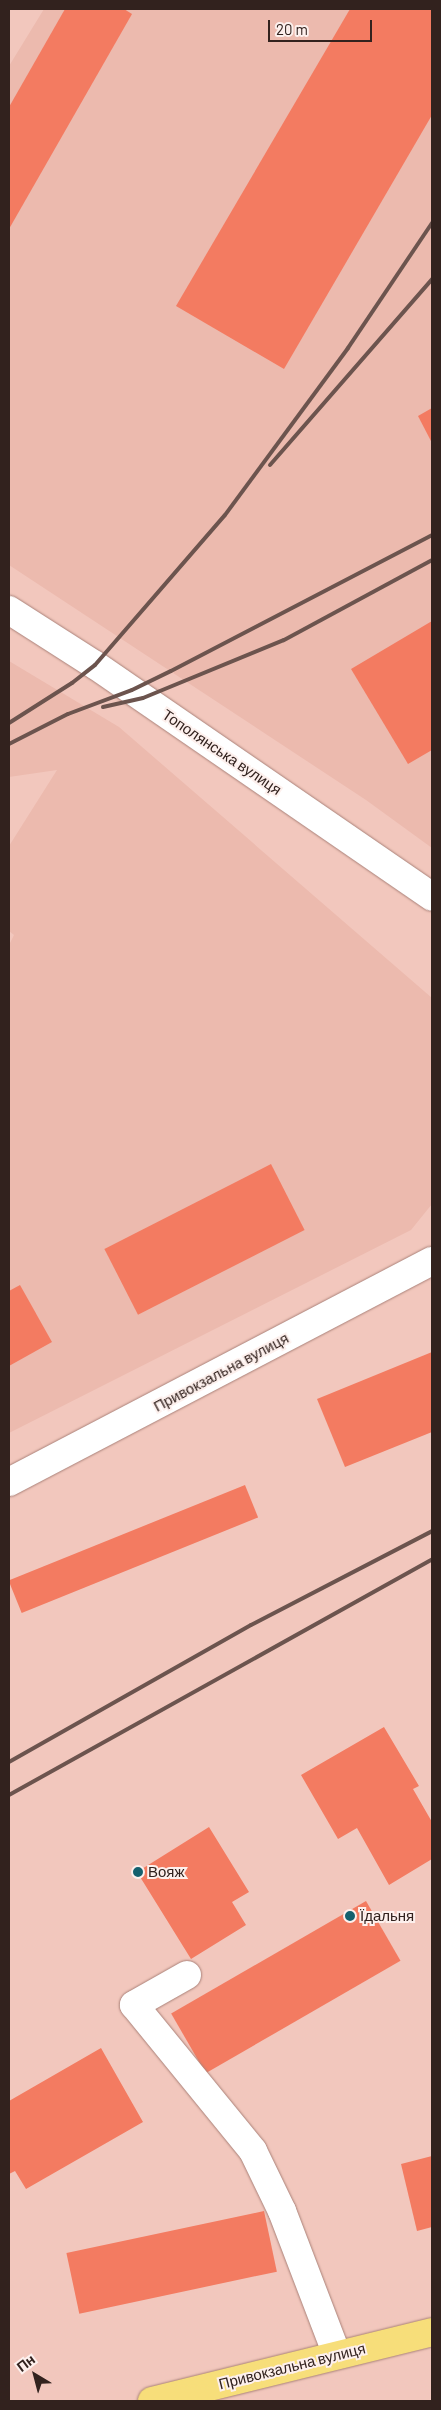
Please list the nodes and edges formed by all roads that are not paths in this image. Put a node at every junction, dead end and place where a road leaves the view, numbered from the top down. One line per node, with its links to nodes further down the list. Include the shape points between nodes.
1 (9, 610): 2 (street, Тополянська вулиця, via 95,665)
2 (432, 897)
3 (432, 1261): 4 (street, Привокзальна вулиця)
4 (9, 1482)
5 (186, 1975): 7 (street, via 134,2005 253,2150 282,2211)
6 (432, 2332): 7 (main road, Привокзальна вулиця)
7 (337, 2355): 8 (main road, Привокзальна вулиця)
8 (152, 2401)

